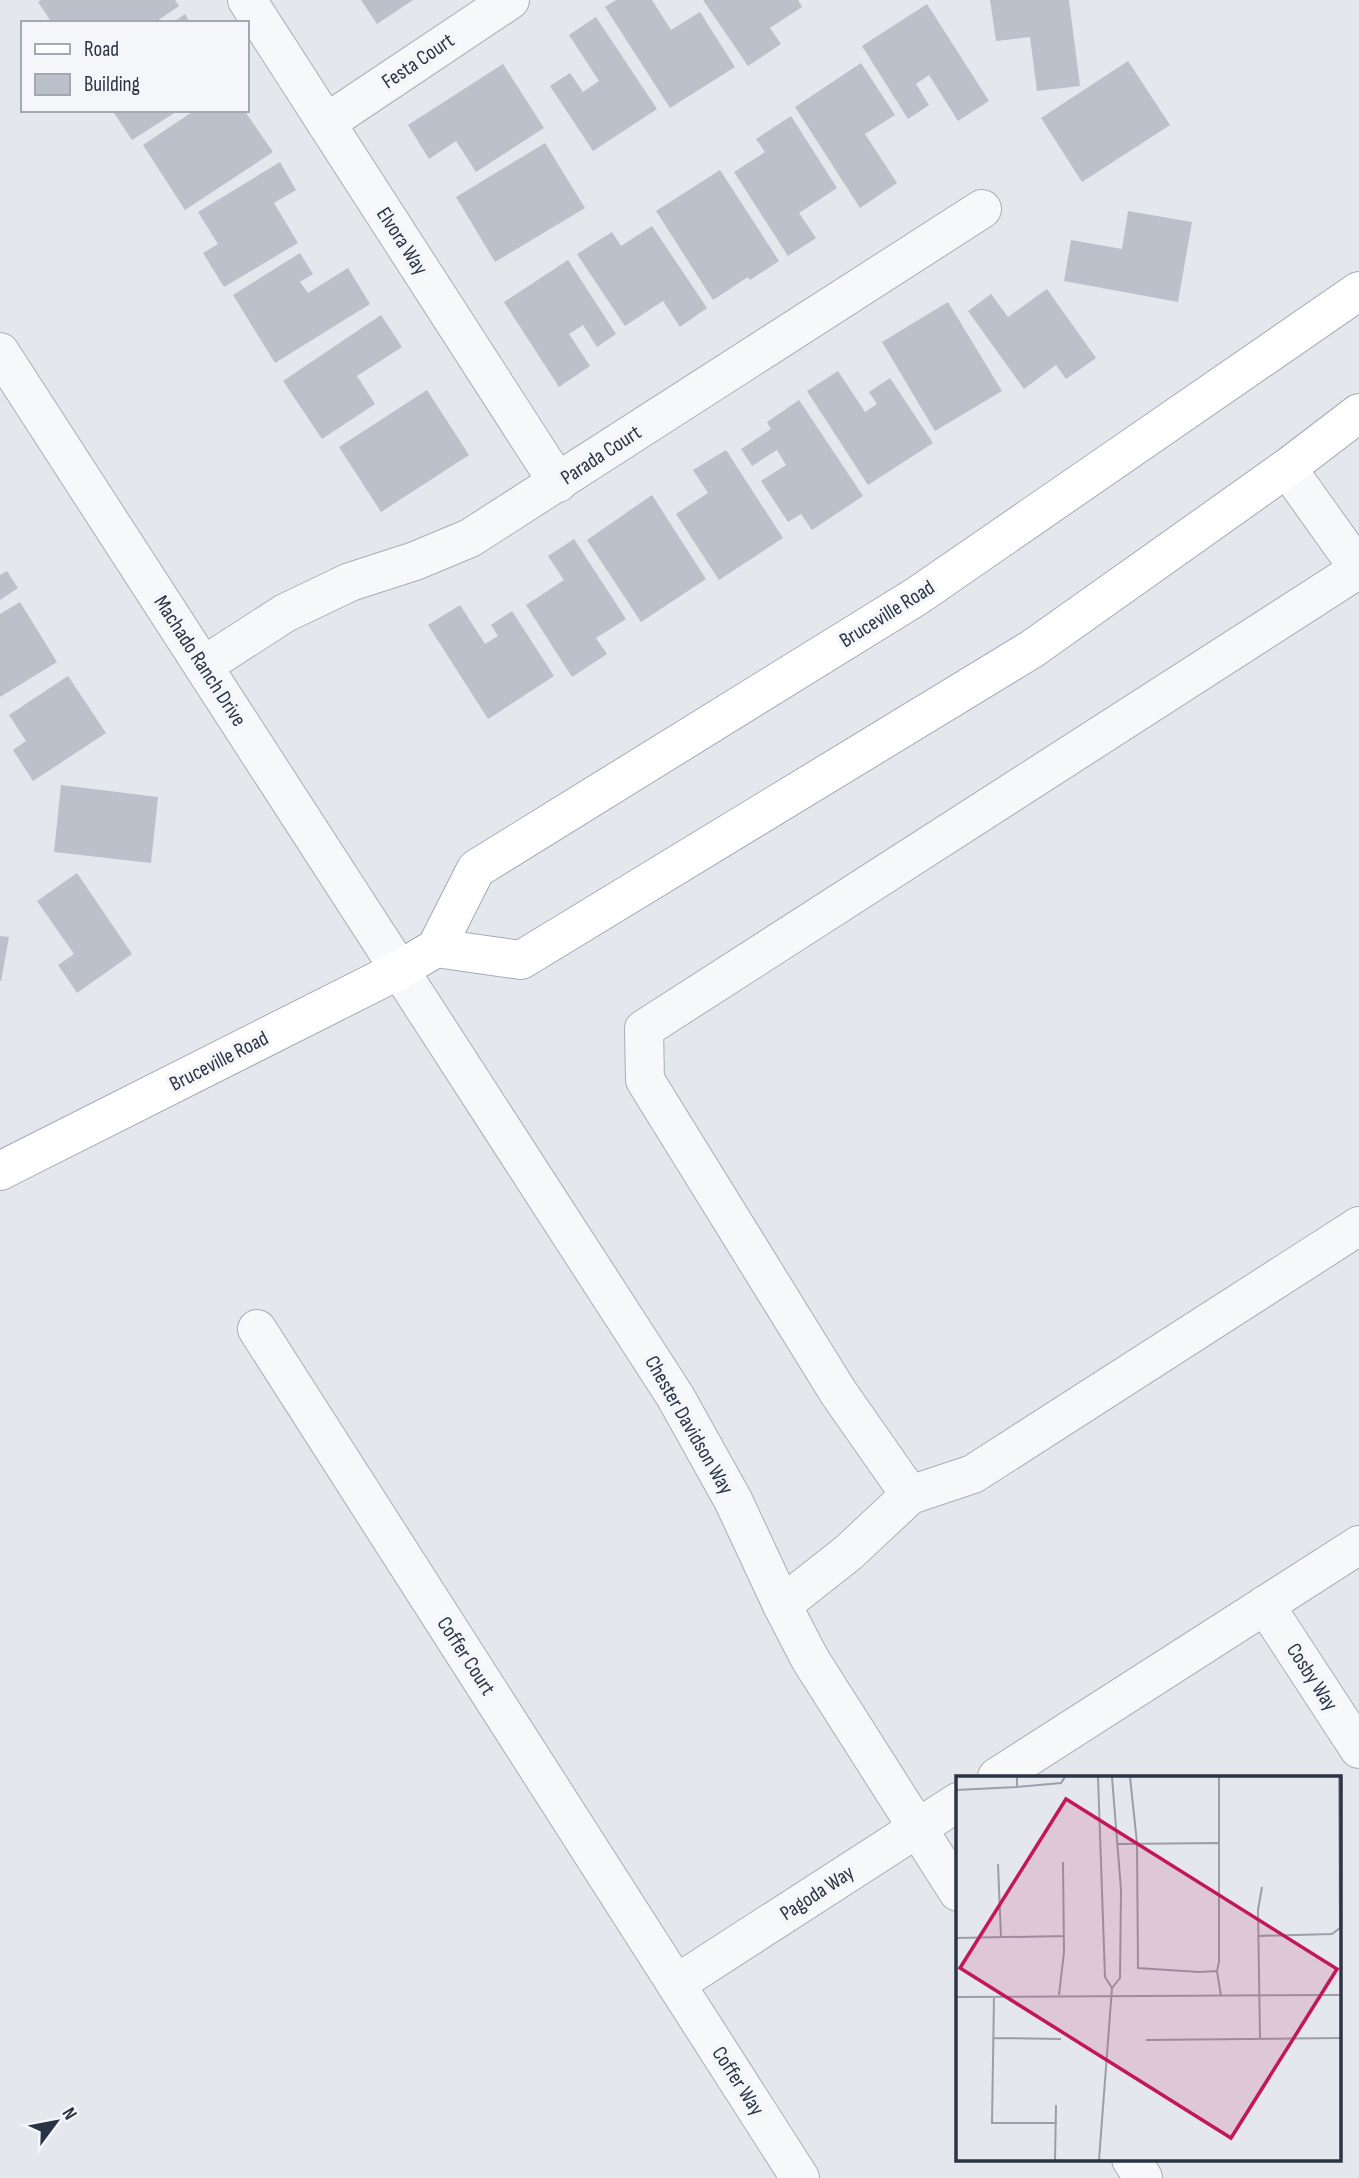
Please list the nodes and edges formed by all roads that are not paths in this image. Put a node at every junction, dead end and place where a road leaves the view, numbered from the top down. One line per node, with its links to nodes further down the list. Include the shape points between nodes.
1 (247, 0): 3 (street, Elvora Way)
2 (510, 0): 3 (street, Festa Court)
3 (326, 123): 9 (street, Elvora Way)
4 (982, 209): 9 (street, Parada Court)
5 (1359, 291): 12 (main road, Bruceville Road, via 917,596 476,869)
6 (0, 352): 11 (street, Machado Ranch Drive)
7 (1359, 413): 8 (main road)
8 (1287, 468): 10 (street); 12 (main road, via 1032,649 521,960)
9 (558, 483): 11 (street, Parada Court, via 470,538 350,582 285,613)
10 (1359, 569): 17 (street, via 644,1029 645,1080 838,1392)
11 (203, 666): 13 (street, Machado Ranch Drive)
12 (436, 948): 13 (main road, Bruceville Road)
13 (399, 970): 14 (main road, Bruceville Road); 19 (street, Chester Davidson Way, via 675,1396 733,1500)
14 (0, 1171)
15 (1359, 1226): 17 (street, via 973,1474)
16 (257, 1329): 26 (street, Coffer Court)
17 (910, 1495): 19 (street, via 848,1553)
18 (1359, 1545): 20 (street)
19 (782, 1605): 24 (street, Chester Davidson Way, via 810,1660)
20 (1265, 1605): 21 (street, Cosby Way); 22 (street)
21 (1359, 1749)
22 (1000, 1776)
23 (956, 1803): 24 (street, Pagoda Way)
24 (918, 1829): 25 (street, Chester Davidson Way); 26 (street, Pagoda Way)
25 (956, 1889)
26 (676, 1984): 28 (street, Coffer Way)
27 (1132, 2160): 29 (street)
28 (800, 2178)
29 (1143, 2178)

